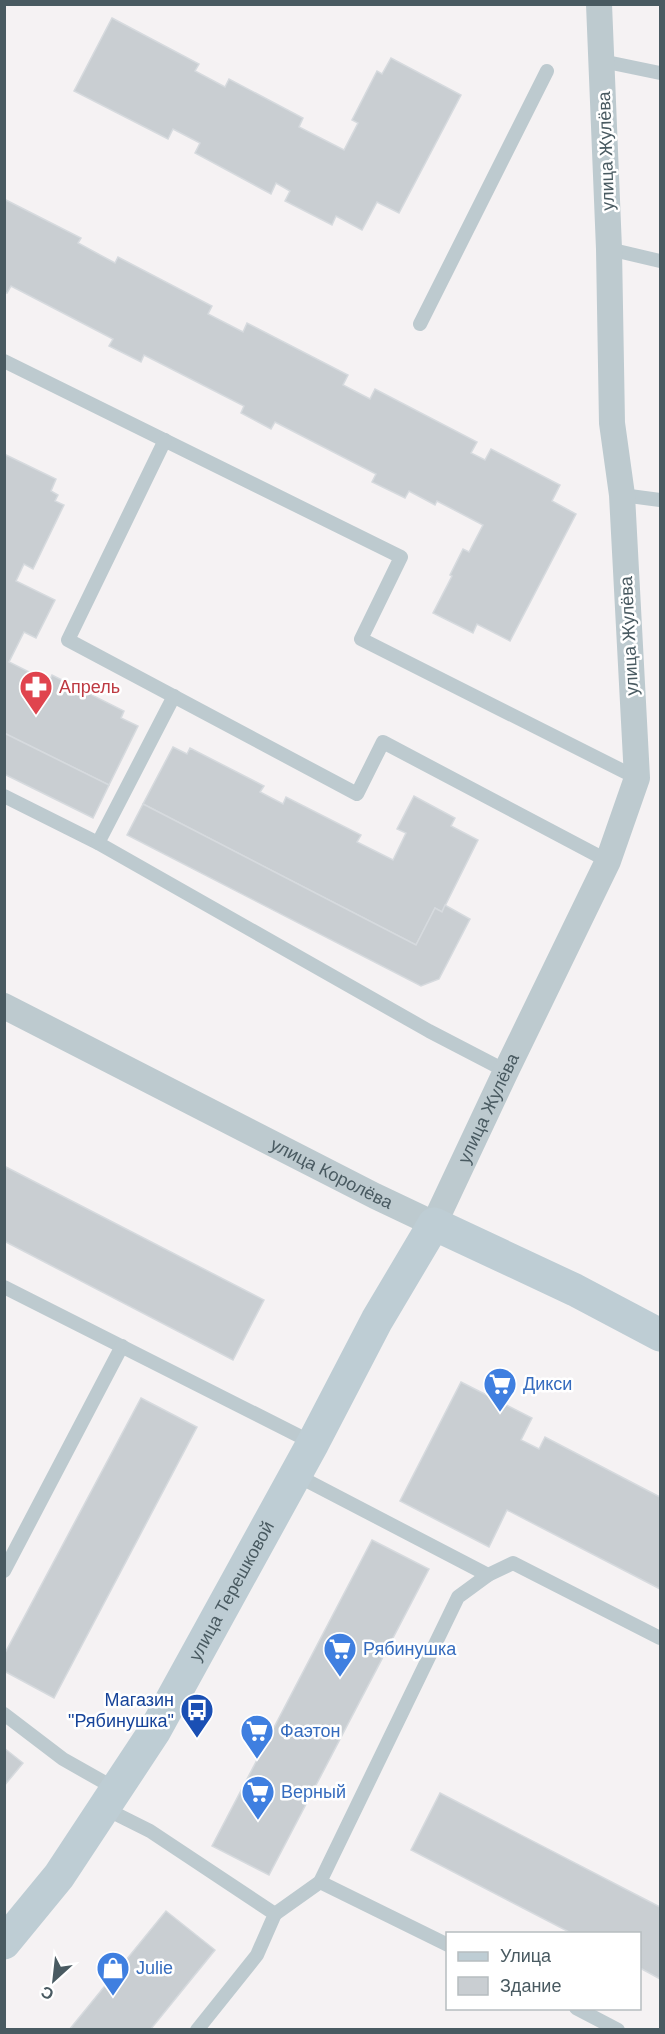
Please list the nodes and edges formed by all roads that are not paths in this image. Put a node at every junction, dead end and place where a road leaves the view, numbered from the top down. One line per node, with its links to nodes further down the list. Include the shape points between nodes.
1 (599, 4): 2 (street, улица Жулёва)
2 (602, 61): 4 (lane); 5 (street, улица Жулёва)
3 (547, 70): 7 (lane)
4 (660, 73)
5 (609, 249): 6 (lane); 10 (street, улица Жулёва, via 612,423)
6 (660, 261)
7 (420, 324)
8 (4, 361): 9 (lane)
9 (165, 440): 12 (lane, via 69,640); 13 (lane, via 401,557 361,639)
10 (622, 495): 11 (lane); 13 (street, улица Жулёва)
11 (660, 500)
12 (174, 696): 15 (lane); 16 (lane, via 357,794 383,742)
13 (637, 778): 16 (street, улица Жулёва)
14 (4, 796): 15 (lane)
15 (98, 843): 18 (lane)
16 (608, 861): 18 (street, улица Жулёва)
17 (4, 1006): 19 (street, улица Королёва)
18 (506, 1071): 19 (street, улица Жулёва)
19 (434, 1224): 21 (main road, улица Королёва); 23 (main road, улица Терешковой, via 372,1330)
20 (4, 1287): 22 (lane)
21 (660, 1335)
22 (122, 1346): 23 (lane); 25 (lane)
23 (313, 1443): 24 (main road, улица Терешковой)
24 (296, 1475): 26 (lane); 29 (main road, улица Терешковой, via 154,1732)
25 (4, 1571)
26 (488, 1575): 27 (lane, via 513,1563); 30 (lane, via 458,1597)
27 (660, 1638)
28 (4, 1714): 29 (lane)
29 (110, 1798): 31 (lane, via 150,1831); 32 (main road, улица Терешковой, via 59,1876)
30 (320, 1882): 31 (lane); 33 (lane)
31 (275, 1914): 35 (lane, via 257,1955)
32 (4, 1943)
33 (446, 1945)
34 (580, 2010): 36 (lane)
35 (197, 2030)
36 (618, 2030)

